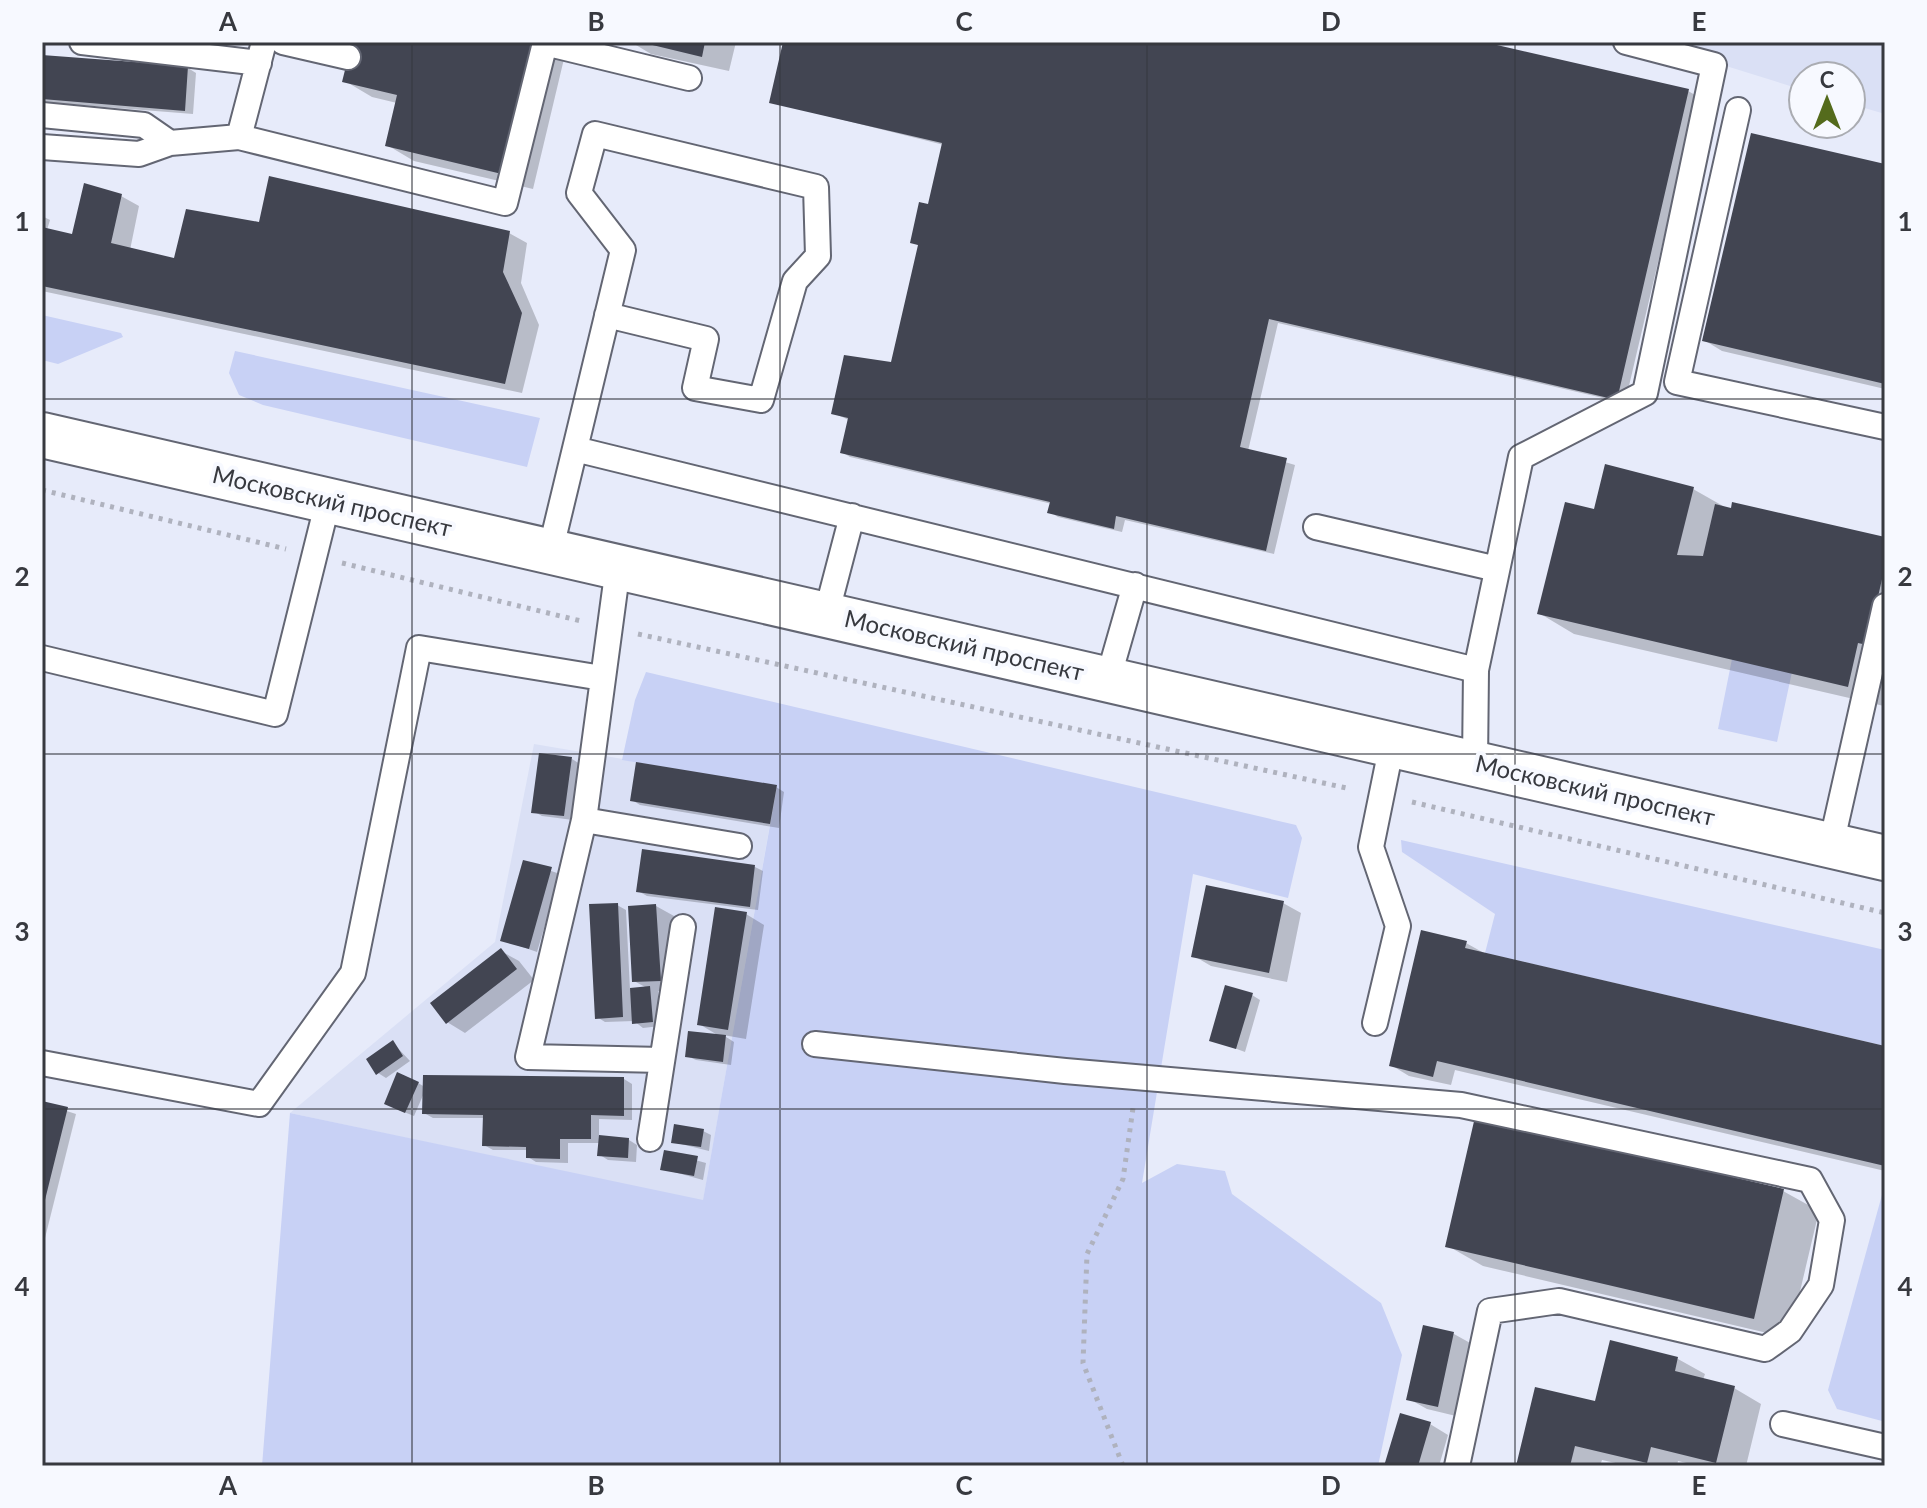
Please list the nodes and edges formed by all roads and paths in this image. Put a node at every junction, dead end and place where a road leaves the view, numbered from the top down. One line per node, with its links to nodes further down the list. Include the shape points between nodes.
1 (82, 42): 4 (lane)
2 (283, 42): 5 (lane)
3 (1626, 42): 14 (lane, via 1714,65)
4 (261, 52): 9 (lane)
5 (348, 57)
6 (689, 78): 9 (lane, via 545,43 505,203)
7 (1738, 110): 13 (lane)
8 (42, 115): 10 (lane, via 144,125)
9 (239, 137): 10 (lane)
10 (170, 143): 11 (lane, via 139,154)
11 (42, 147)
12 (607, 315): 12 (lane, via 706,339 695,388 761,400 795,281 818,256 816,187 595,134 579,193 623,250); 17 (lane)
13 (1677, 382): 14 (lane); 15 (lane)
14 (1645, 393): 25 (lane, via 1521,457)
15 (1885, 427)
16 (42, 435): 19 (main road, Московский проспект)
17 (575, 449): 20 (lane); 22 (lane)
18 (42, 490): 23 (path)
19 (328, 501): 22 (main road, Московский проспект); 23 (lane)
20 (852, 516): 26 (lane); 28 (lane)
21 (1316, 527): 25 (lane)
22 (550, 552): 24 (main road, Московский проспект)
23 (314, 556): 29 (path); 30 (lane, via 275,714)
24 (618, 567): 28 (main road, Московский проспект); 29 (lane)
25 (1497, 569): 31 (lane)
26 (1135, 585): 31 (lane); 33 (lane)
27 (1885, 606): 38 (lane)
28 (826, 615): 33 (main road, Московский проспект)
29 (609, 628): 32 (lane); 36 (path)
30 (42, 658)
31 (1476, 670): 35 (lane)
32 (602, 678): 37 (lane); 46 (lane, via 419,648 353,973 259,1104)
33 (1108, 679): 34 (main road, Московский проспект)
34 (1392, 744): 35 (main road, Московский проспект); 36 (lane)
35 (1475, 764): 38 (main road, Московский проспект)
36 (1381, 795): 41 (path); 43 (lane, via 1371,847 1398,926)
37 (584, 820): 39 (lane); 45 (lane, via 528,1057)
38 (1831, 845): 40 (main road, Московский проспект)
39 (739, 846)
40 (1885, 858)
41 (1885, 913)
42 (683, 927): 45 (lane)
43 (1375, 1023)
44 (815, 1044): 47 (lane)
45 (662, 1060): 48 (lane)
46 (42, 1063)
47 (1137, 1077): 51 (path, via 1123,1179 1087,1254 1083,1363); 52 (lane, via 1461,1105 1810,1180 1832,1220 1821,1285 1790,1331 1765,1349 1559,1301 1490,1311)
48 (650, 1139)
49 (1783, 1424): 50 (lane)
50 (1885, 1447)
51 (1123, 1466)
52 (1457, 1466)

